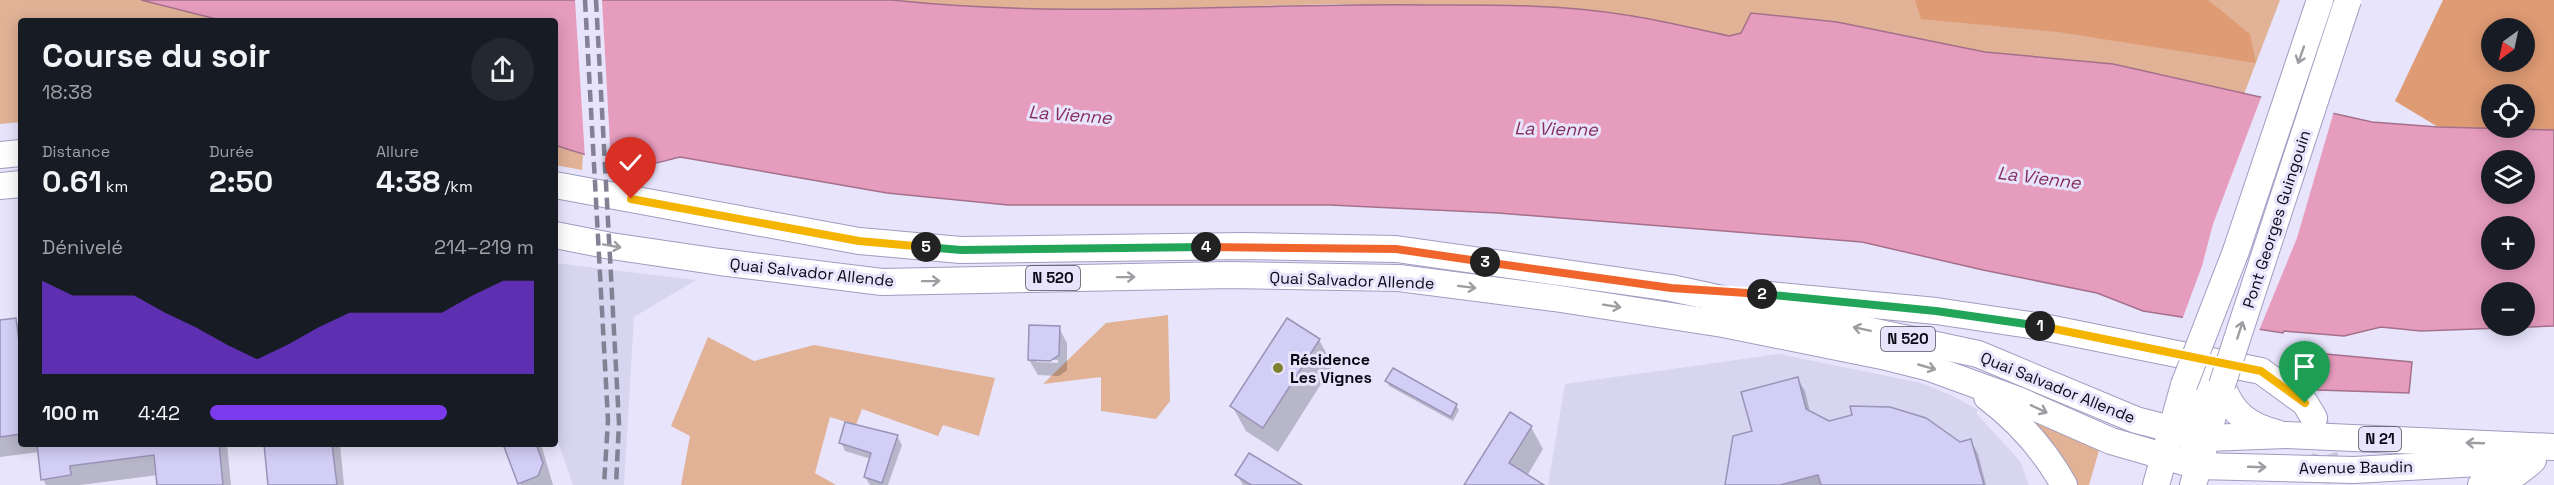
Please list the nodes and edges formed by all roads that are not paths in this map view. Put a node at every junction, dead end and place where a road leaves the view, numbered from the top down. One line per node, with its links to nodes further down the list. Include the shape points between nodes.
1 (2320, 0): 11 (main road, Pont Georges Guingouin, one-way to 11, bridge, via 2236,251)
2 (2348, 0): 11 (main road, Pont Georges Guingouin, one-way to 2, bridge)
3 (18, 153): 4 (main road)
4 (0, 155)
5 (18, 184): 6 (main road)
6 (0, 186)
7 (558, 186): 9 (main road, Quai Salvador Allende / N 520, via 871,242 961,250 1243,246 1396,249)
8 (558, 236): 10 (main road, Quai Salvador Allende / N 520, one-way to 10, via 882,282 1230,275 1399,278 1723,324 1882,356)
9 (1671, 288): 12 (main road, via 1936,311 2151,347 2261,371 2305,403); 13 (main road, Quai Salvador Allende / N 520, one-way to 9, via 2115,412 1978,354)
10 (1965, 380): 16 (main road, Quai Salvador Allende / N 520, one-way to 16, via 2100,437); 18 (main road, via 2012,415 2031,435)
11 (2211, 393): 13 (main road, Pont Georges Guingouin); 13 (main road, Pont Georges Guingouin); 14 (main road, via 2247,423)
12 (2314, 418)
13 (2189, 435): 14 (main road, Avenue Baudin / N 21); 16 (main road); 17 (main road)
14 (2286, 435): 15 (main road, Avenue Baudin / N 21, one-way to 14)
15 (2547, 454): 17 (main road, Avenue Baudin / N 21, one-way to 15, via 2354,470); 20 (main road, via 2517,473)
16 (2164, 457): 17 (main road, Quai Salvador Allende / N 520); 19 (main road)
17 (2195, 475)
18 (2064, 485)
19 (2156, 485)
20 (2481, 485)

